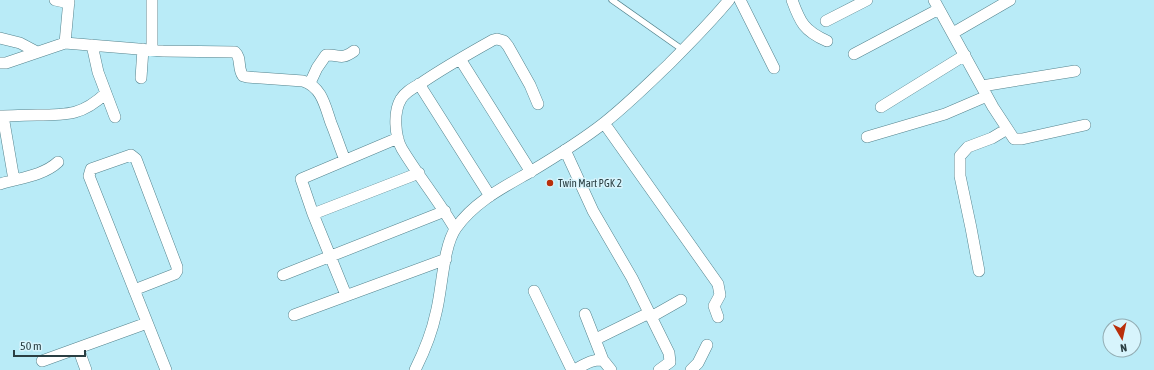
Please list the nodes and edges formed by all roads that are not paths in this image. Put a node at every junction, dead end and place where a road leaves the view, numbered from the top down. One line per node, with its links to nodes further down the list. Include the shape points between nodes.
1 (55, 0): 9 (street)
2 (152, 0): 17 (street)
3 (612, 0): 18 (lane)
4 (729, 0): 18 (street)
5 (740, 0): 25 (street)
6 (792, 0): 14 (street, via 802,24 809,32)
7 (867, 0): 11 (street)
8 (1010, 0): 12 (street)
9 (69, 1): 15 (street)
10 (937, 5): 12 (street); 21 (street)
11 (826, 21)
12 (953, 33): 22 (street)
13 (0, 38): 20 (street, via 20,43)
14 (827, 41)
15 (65, 43): 16 (street); 20 (street)
16 (92, 45): 17 (street); 31 (street)
17 (147, 49): 27 (street); 28 (street, via 235,52 239,57 239,69 243,76)
18 (683, 50): 36 (street)
19 (354, 51): 28 (street, via 342,57 326,55)
20 (37, 52): 24 (street)
21 (854, 54)
22 (965, 55): 30 (street); 33 (street)
23 (460, 59): 29 (street); 32 (street, via 493,40 504,41); 44 (street)
24 (0, 63)
25 (774, 68)
26 (1075, 71): 30 (street)
27 (141, 78)
28 (310, 83): 42 (street, via 326,105)
29 (419, 84): 40 (street, via 405,94 398,105); 48 (street)
30 (985, 91): 38 (street); 39 (street, via 945,114)
31 (106, 93): 34 (street, via 91,105 63,115); 35 (street)
32 (538, 104)
33 (881, 107)
34 (1, 116): 46 (street)
35 (115, 117)
36 (604, 123): 41 (street); 63 (street, via 718,284 720,295 714,306)
37 (1085, 125): 38 (street, via 1017,140 1011,137)
38 (1007, 129): 54 (street, via 968,147 960,156 960,176)
39 (868, 137)
40 (398, 138): 42 (street); 45 (street, via 401,148)
41 (565, 150): 44 (street); 62 (street, via 593,211)
42 (345, 160): 50 (street, via 301,179)
43 (58, 162): 46 (street, via 52,168)
44 (531, 172): 48 (street)
45 (419, 173): 49 (street); 50 (street)
46 (14, 180): 47 (street)
47 (0, 184)
48 (490, 196): 51 (street, via 470,212)
49 (445, 211): 51 (street); 52 (street)
50 (313, 214): 52 (street)
51 (455, 229): 53 (street)
52 (330, 256): 55 (street); 58 (street)
53 (446, 259): 58 (street); 73 (street, via 436,313)
54 (979, 271)
55 (283, 275)
56 (134, 290): 56 (street, via 89,176 91,169 131,155 136,159 177,267 175,274); 64 (street)
57 (534, 291): 74 (street)
58 (346, 295): 61 (street)
59 (681, 300): 62 (street)
60 (586, 314): 65 (street)
61 (294, 315)
62 (650, 315): 65 (street); 70 (street, via 670,356 670,362)
63 (718, 317)
64 (147, 323): 67 (street); 72 (street)
65 (596, 339): 68 (street)
66 (707, 345): 76 (street, via 698,363)
67 (78, 348): 69 (street); 71 (street)
68 (603, 360): 74 (street, via 592,361); 75 (street)
69 (42, 361)
70 (665, 369)
71 (86, 370)
72 (166, 370)
73 (415, 370)
74 (573, 370)
75 (611, 370)
76 (691, 370)

